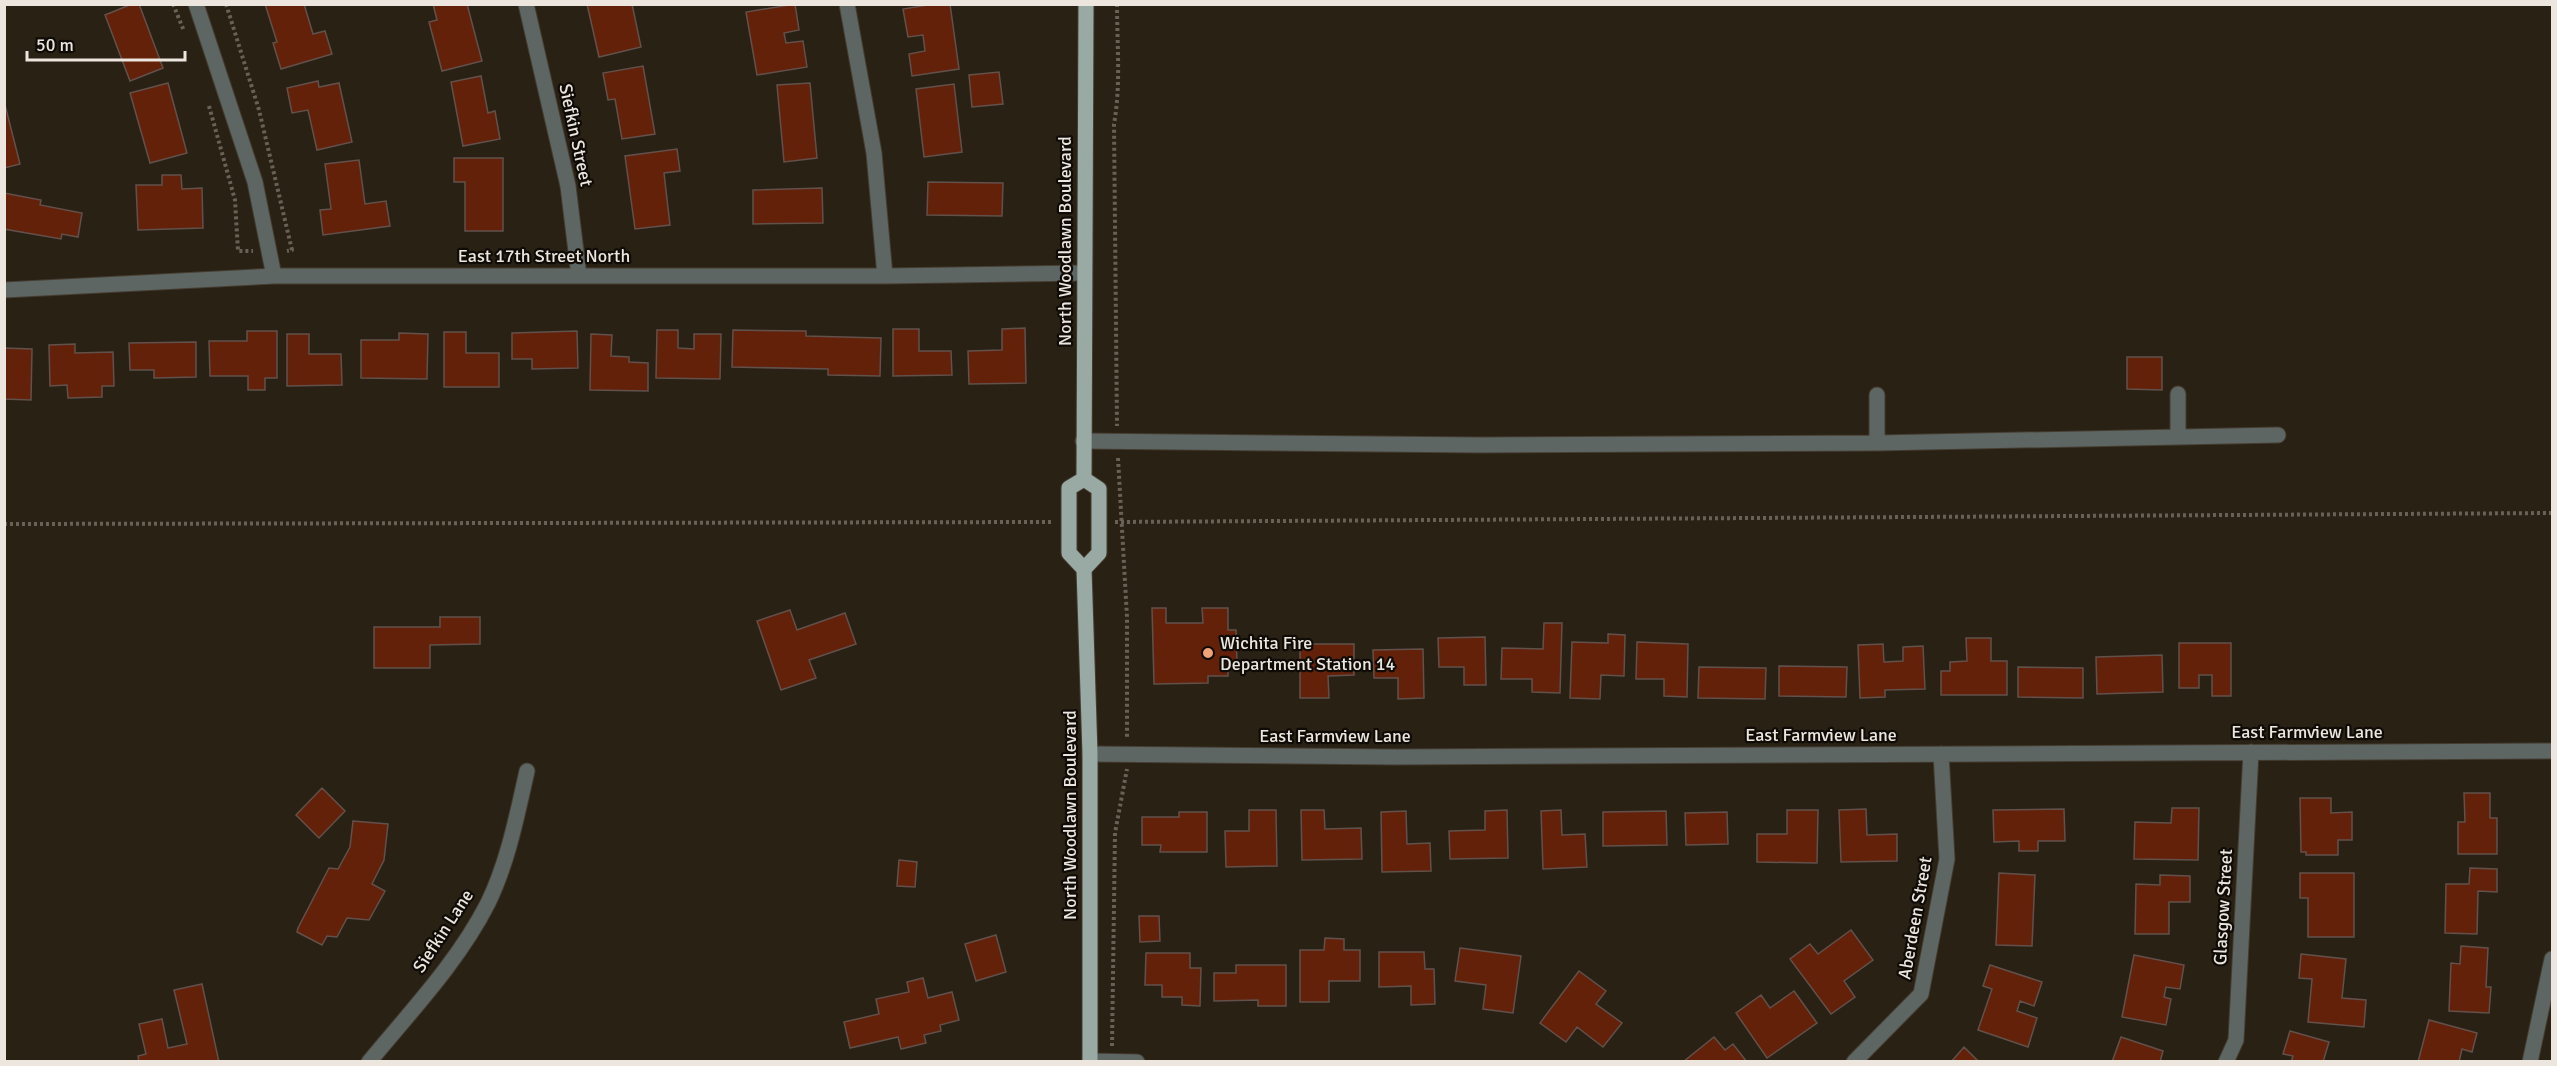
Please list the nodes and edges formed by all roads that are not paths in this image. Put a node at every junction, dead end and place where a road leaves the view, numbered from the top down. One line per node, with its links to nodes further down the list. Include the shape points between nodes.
1 (196, 4): 6 (street, via 255,182)
2 (526, 4): 7 (street, Siefkin Street, via 568,186)
3 (847, 4): 8 (street, via 874,153)
4 (1086, 4): 5 (main road, North Woodlawn Boulevard)
5 (1084, 273): 8 (street, East 17th Street North); 14 (main road, North Woodlawn Boulevard)
6 (274, 276): 7 (street, East 17th Street North); 9 (street, East 17th Street North)
7 (579, 276): 8 (street, East 17th Street North)
8 (885, 276)
9 (4, 290)
10 (2178, 394): 13 (street)
11 (1877, 395): 15 (street)
12 (2278, 435): 13 (street)
13 (2178, 437): 15 (street)
14 (1083, 441): 15 (street, via 1479,445); 16 (main road, North Woodlawn Boulevard)
15 (1876, 443)
16 (1084, 479): 17 (main road, via 1099,489 1099,553); 17 (main road, via 1069,488 1069,554)
17 (1084, 569): 20 (main road, North Woodlawn Boulevard)
18 (2553, 751): 19 (street, East Farmview Lane)
19 (2252, 752): 21 (street, East Farmview Lane); 28 (street, Glasgow Street, via 2236,1040)
20 (1090, 754): 21 (street, East Farmview Lane); 24 (main road, North Woodlawn Boulevard)
21 (1941, 754): 27 (street, Aberdeen Street, via 1947,859 1921,994)
22 (527, 771): 25 (street, Siefkin Lane, via 509,846 488,903 452,960)
23 (2553, 959): 29 (street)
24 (1090, 1061): 26 (street)
25 (369, 1062)
26 (1137, 1062)
27 (1854, 1062)
28 (2226, 1062)
29 (2530, 1062)

